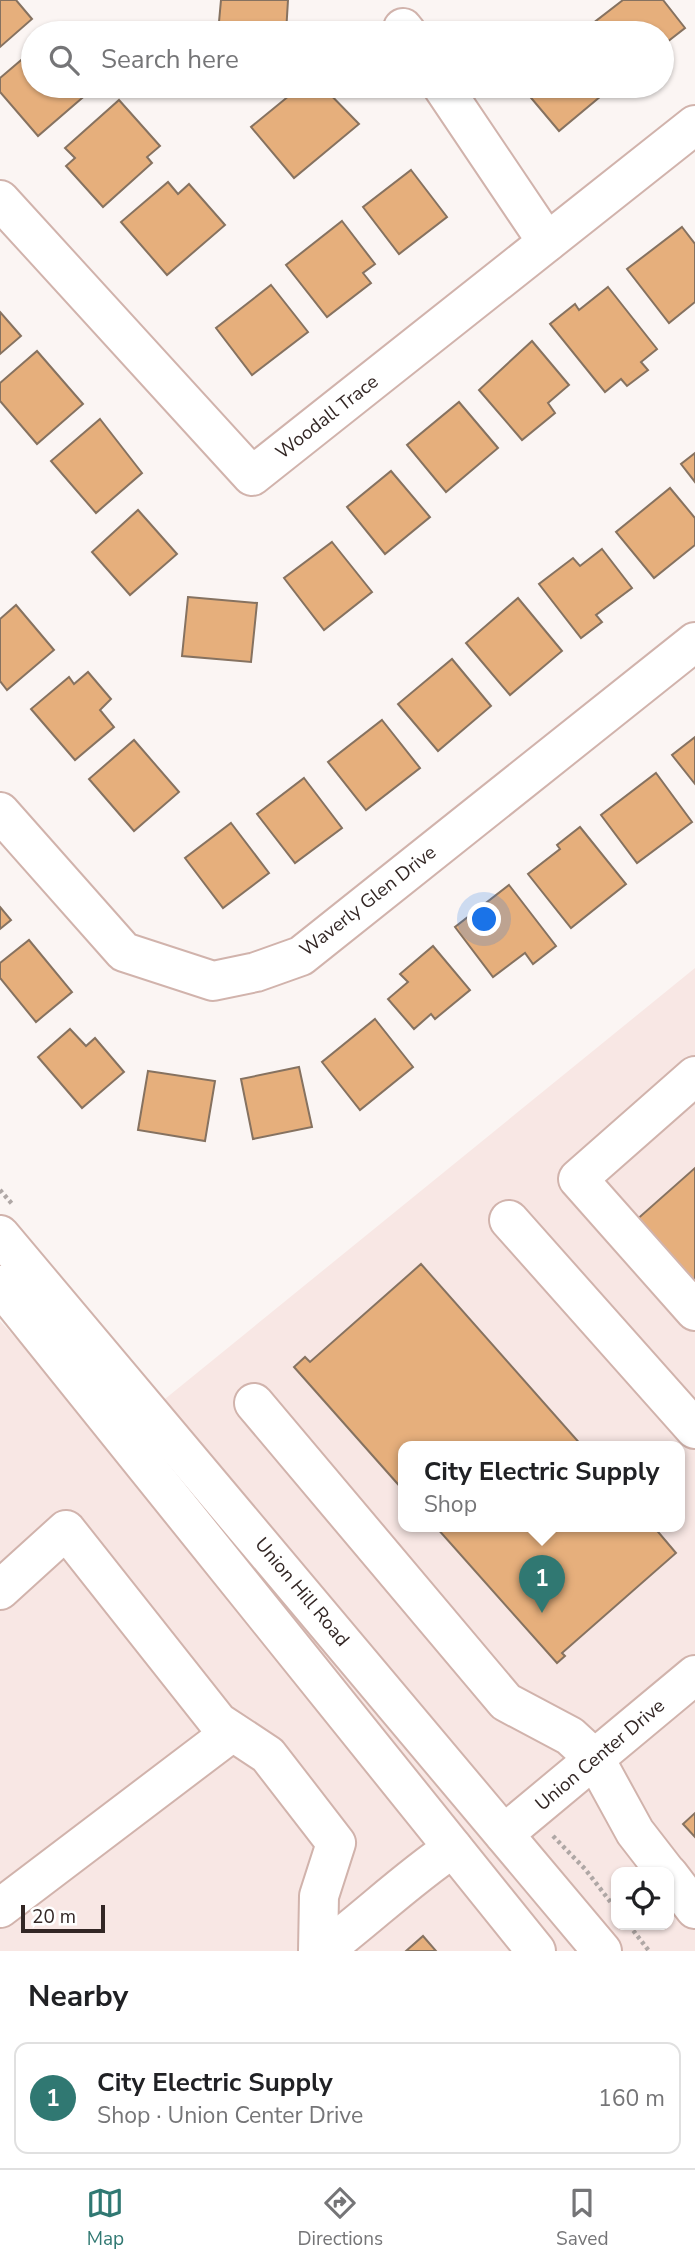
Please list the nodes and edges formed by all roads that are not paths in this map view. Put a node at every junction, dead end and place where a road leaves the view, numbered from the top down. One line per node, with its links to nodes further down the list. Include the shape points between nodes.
1 (450, 98): 4 (street)
2 (695, 125): 4 (street, Woodall Trace)
3 (0, 200): 4 (street, Woodall Trace, via 252,476)
4 (547, 242)
5 (695, 642): 6 (street, Waverly Glen Drive, via 301,956 257,972 214,981 124,952)
6 (0, 812)
7 (695, 1076): 11 (street, via 578,1179)
8 (509, 1220): 13 (street)
9 (0, 1235): 18 (street, Union Hill Road)
10 (0, 1285): 19 (street)
11 (695, 1311)
12 (254, 1403): 17 (street, via 506,1702 570,1736)
13 (695, 1429)
14 (0, 1590): 16 (street, via 66,1530 209,1712)
15 (695, 1675): 17 (street, Union Center Drive)
16 (232, 1732): 22 (street); 24 (street, via 268,1755 336,1843 319,1896)
17 (595, 1759): 18 (street, Union Center Drive); 20 (street, via 635,1832)
18 (504, 1835): 26 (street, Union Hill Road)
19 (453, 1848): 24 (street); 25 (street)
20 (662, 1867)
21 (674, 1883): 23 (street)
22 (0, 1908)
23 (695, 1909)
24 (320, 1951)
25 (536, 1951)
26 (602, 1951)

